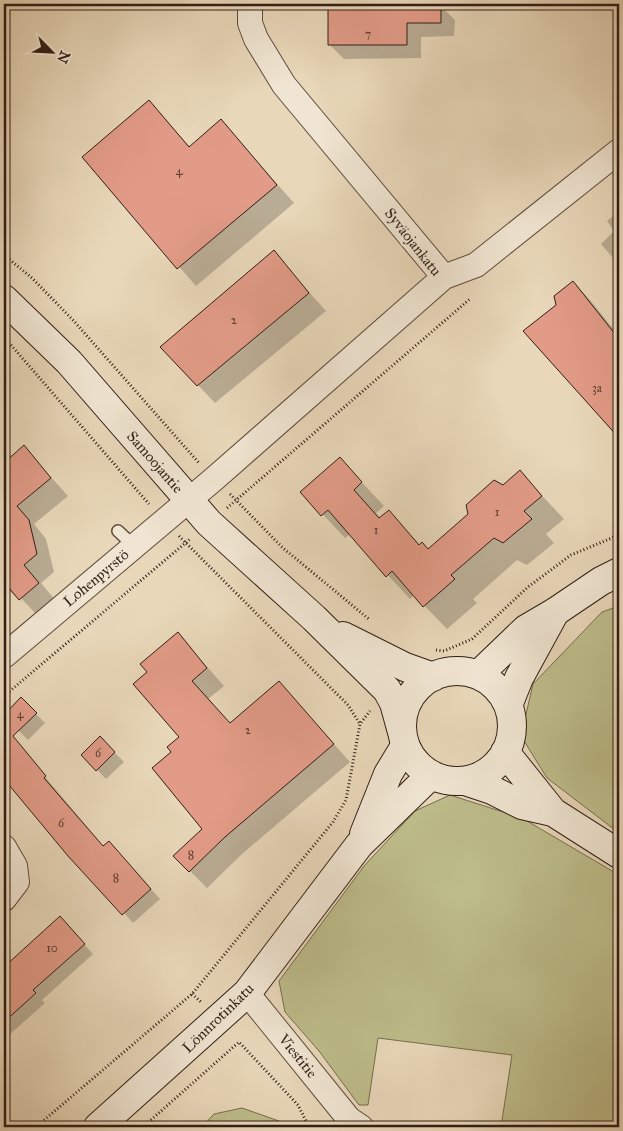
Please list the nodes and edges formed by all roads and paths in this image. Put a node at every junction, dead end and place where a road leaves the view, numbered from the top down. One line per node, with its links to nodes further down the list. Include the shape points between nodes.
1 (250, 4): 3 (street, Syväojankatu, via 250,23 256,38 284,85)
2 (619, 151): 3 (street, via 476,265)
3 (444, 277): 6 (street, Syväojankatu)
4 (472, 298): 7 (path)
5 (4, 299): 6 (street, Samoojantie, via 70,362)
6 (188, 500): 7 (street, Samoojantie); 12 (street, Lohenpyrstö, via 126,538)
7 (208, 523): 11 (street, Samoojantie); 17 (path)
8 (619, 534): 13 (path, via 571,555 528,586 472,639 444,650 422,650)
9 (619, 572): 10 (street)
10 (555, 612): 14 (street, via 526,628); 18 (street)
11 (314, 618): 13 (street, Samoojantie, via 360,646); 16 (street, Samoojantie)
12 (4, 656)
13 (405, 667): 15 (street, Samoojantie)
14 (478, 674): 15 (street, via 455,671); 18 (street, via 496,687)
15 (433, 677): 19 (street, via 414,691 408,702 402,718)
16 (387, 690): 19 (street, Samoojantie); 30 (path, via 360,724 346,800 327,830 192,994)
17 (4, 696)
18 (509, 703): 20 (street, via 512,726)
19 (404, 739): 21 (street, via 418,766); 24 (street, Lönnrotinkatu)
20 (505, 752): 22 (street, via 498,763); 23 (street)
21 (431, 775): 22 (street, via 453,782); 24 (street, Lönnrotinkatu)
22 (468, 782): 23 (street, via 522,806)
23 (553, 812): 26 (street)
24 (359, 845): 28 (street, Lönnrotinkatu)
25 (4, 847): 27 (street, via 14,866 17,882)
26 (619, 854)
27 (4, 899)
28 (247, 993): 29 (street, Viestitie); 31 (street, Lönnrotinkatu)
29 (355, 1123)
30 (36, 1127)
31 (98, 1127)
32 (143, 1127): 33 (path, via 239,1042 298,1105)
33 (309, 1127)

